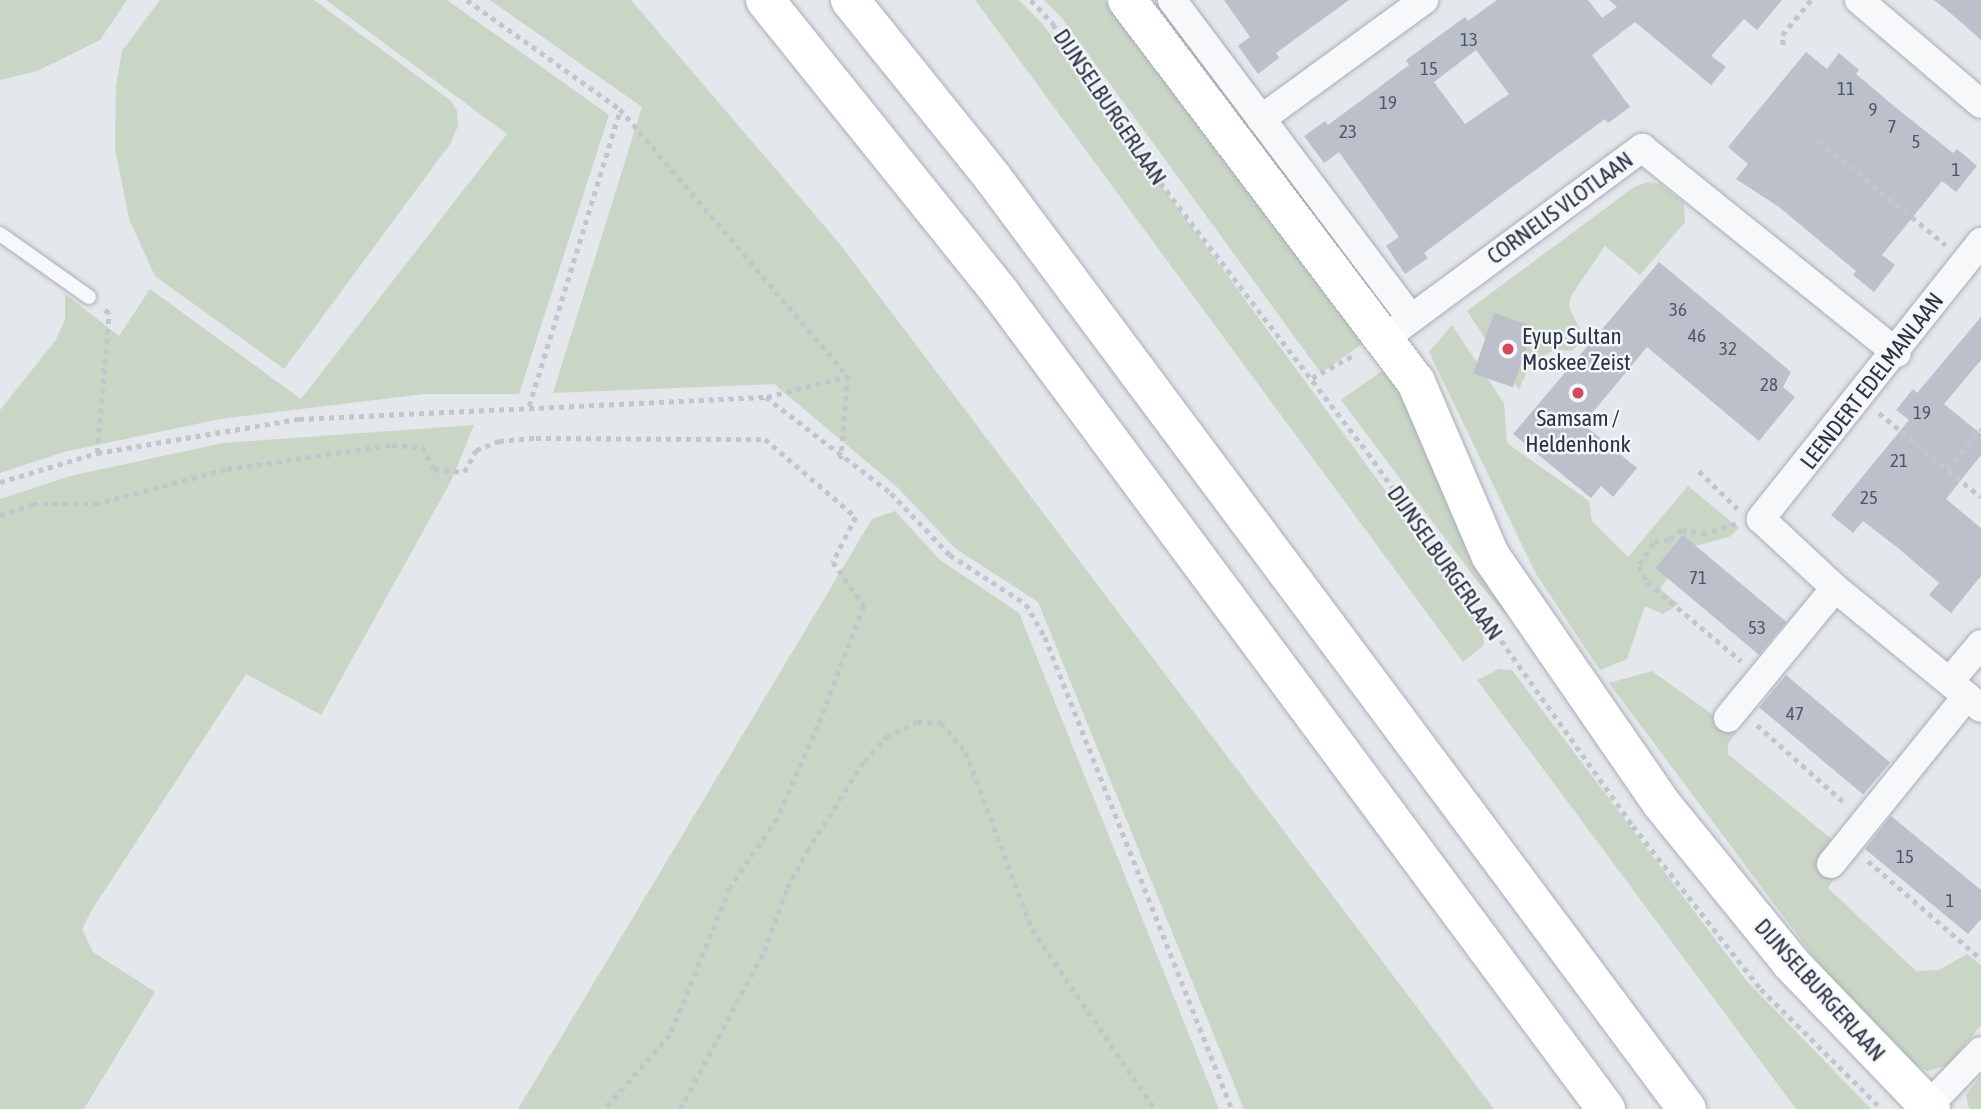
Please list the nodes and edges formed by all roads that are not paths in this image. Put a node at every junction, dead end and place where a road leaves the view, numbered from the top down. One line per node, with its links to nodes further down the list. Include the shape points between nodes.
1 (765, 0): 21 (main road, via 1001,294)
2 (850, 0): 22 (main road, via 993,178)
3 (1127, 0): 12 (main road, DIJNSELBURGERLAAN)
4 (1172, 0): 8 (street, DIJNSELBURGERLAAN)
5 (1424, 0): 8 (street)
6 (1859, 0): 7 (street)
7 (1981, 103)
8 (1261, 119): 12 (street, DIJNSELBURGERLAAN)
9 (0, 234): 11 (lane)
10 (1974, 251): 13 (street, LEENDERT EDELMANLAAN)
11 (89, 297)
12 (1398, 328): 13 (street, CORNELIS VLOTLAAN, via 1642,148); 20 (main road, DIJNSELBURGERLAAN, via 1416,382 1490,555 1661,803 1790,962)
13 (1897, 352): 14 (street, LEENDERT EDELMANLAAN, via 1761,519)
14 (1835, 587): 16 (street); 17 (street)
15 (1981, 644): 16 (street)
16 (1966, 695): 18 (street)
17 (1732, 712)
18 (1839, 854)
19 (1981, 1051): 20 (street)
20 (1930, 1107)
21 (1606, 1109)
22 (1687, 1109)

